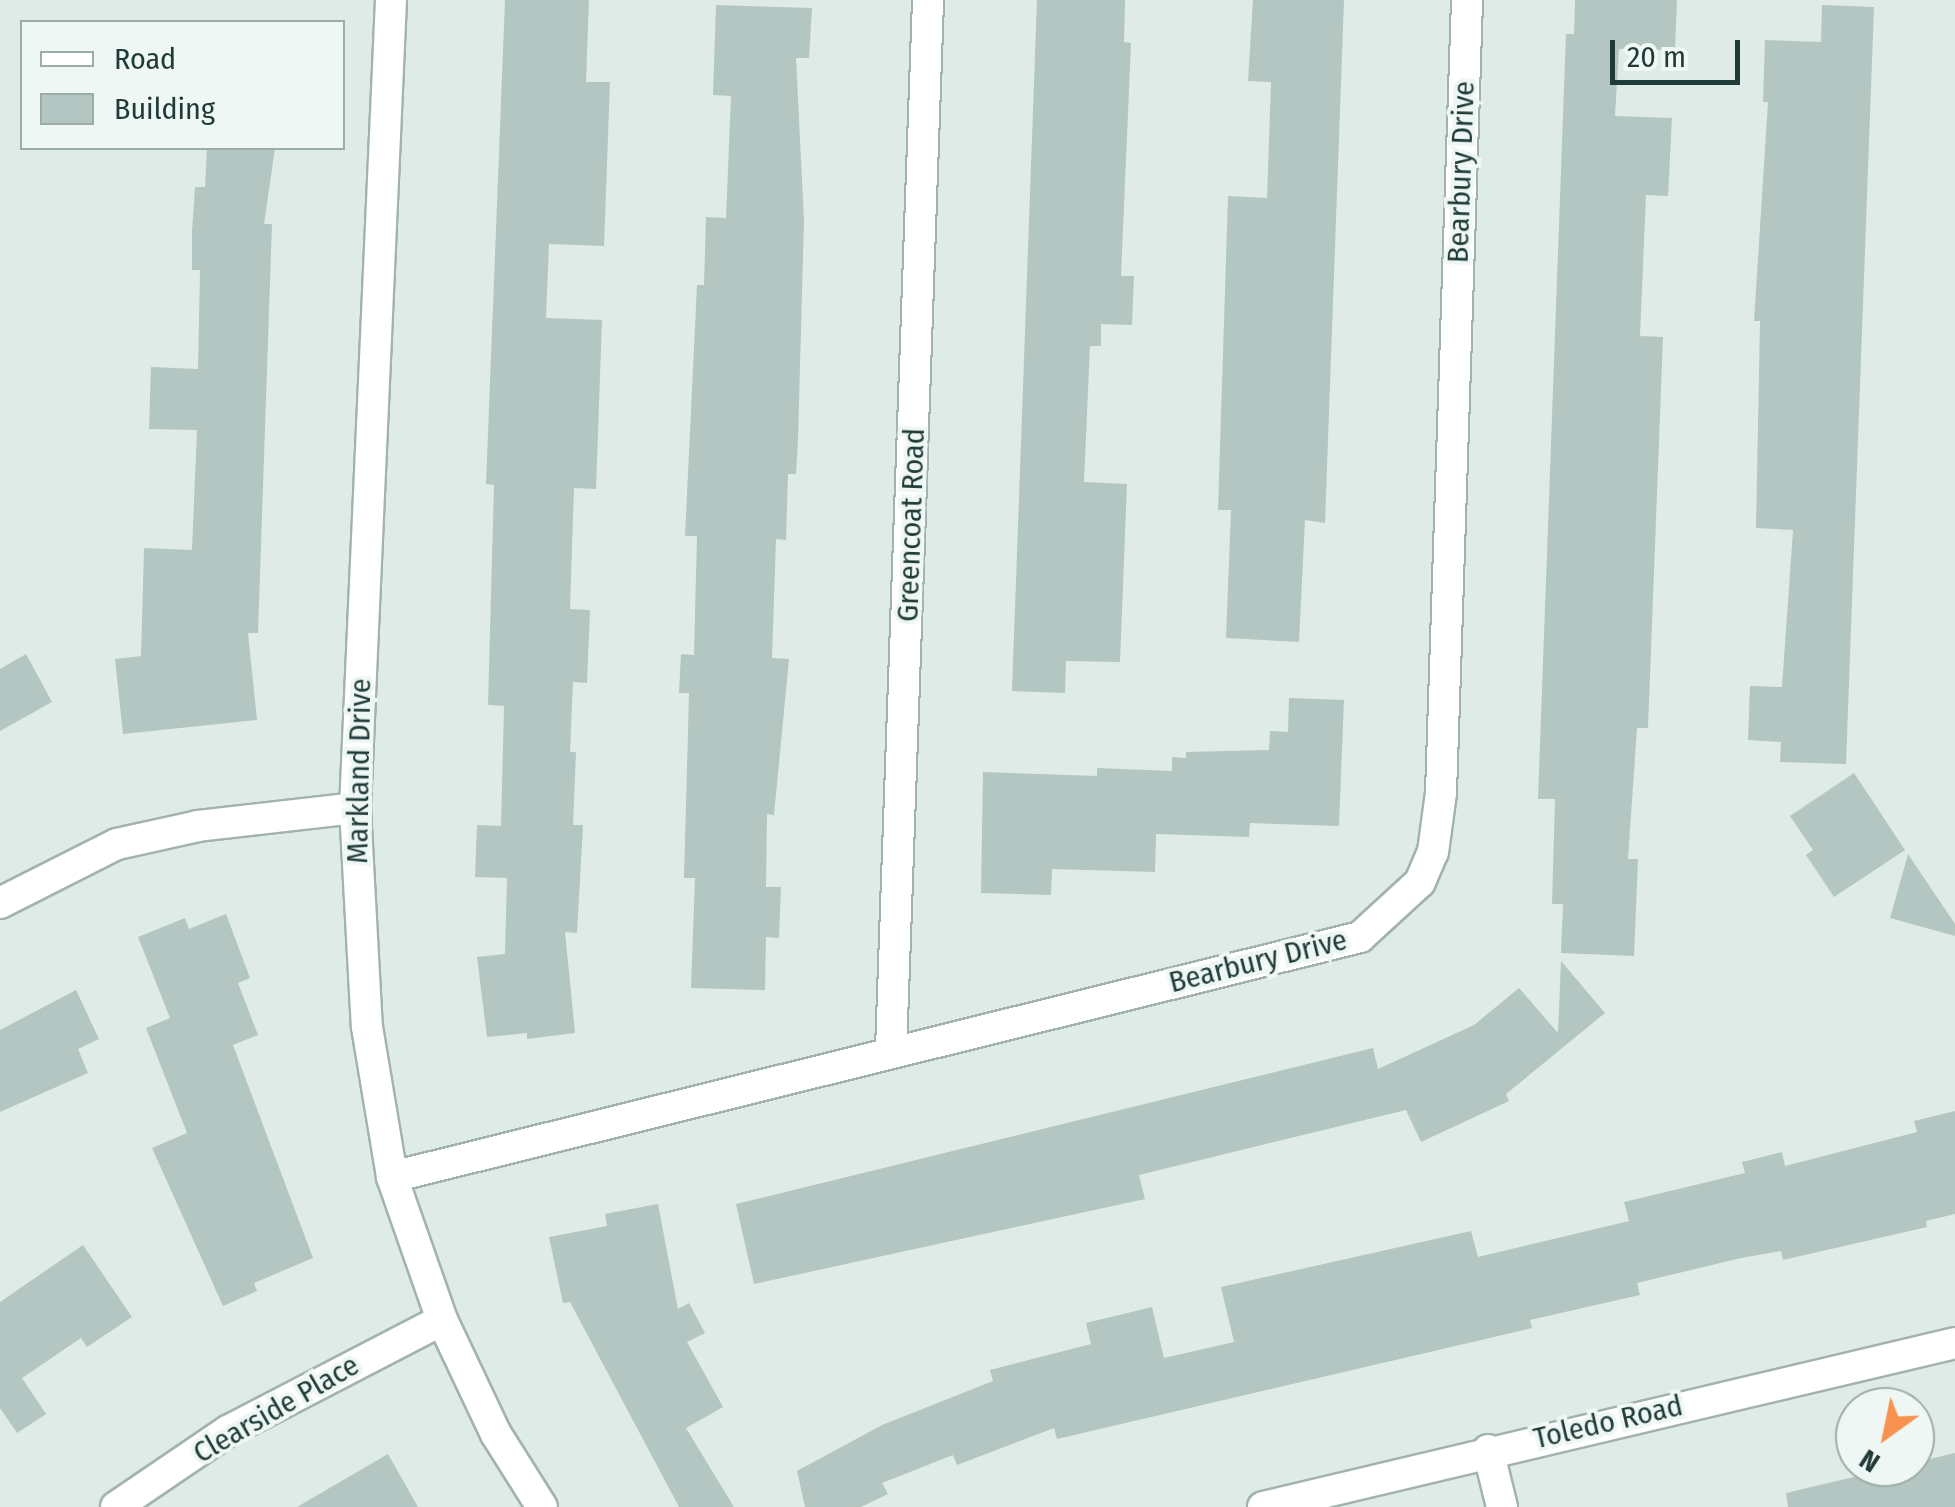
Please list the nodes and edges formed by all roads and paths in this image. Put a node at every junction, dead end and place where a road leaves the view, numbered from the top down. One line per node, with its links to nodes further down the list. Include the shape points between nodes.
1 (391, 0): 4 (street, Markland Drive)
2 (928, 0): 6 (street, Greencoat Road)
3 (1466, 0): 6 (street, Bearbury Drive, via 1441,793 1433,852 1420,882 1360,937)
4 (355, 808): 5 (street, via 198,826 117,844); 7 (street, Markland Drive, via 367,1027)
5 (0, 903)
6 (891, 1050): 7 (street, Bearbury Drive)
7 (392, 1177): 8 (street, Markland Drive)
8 (442, 1320): 11 (street, Clearside Place, via 228,1431); 12 (street, Markland Drive, via 496,1434)
9 (1955, 1344): 10 (street, Toledo Road)
10 (1488, 1450): 13 (street, Toledo Road); 14 (street)
11 (116, 1507)
12 (542, 1507)
13 (1263, 1507)
14 (1502, 1507)

